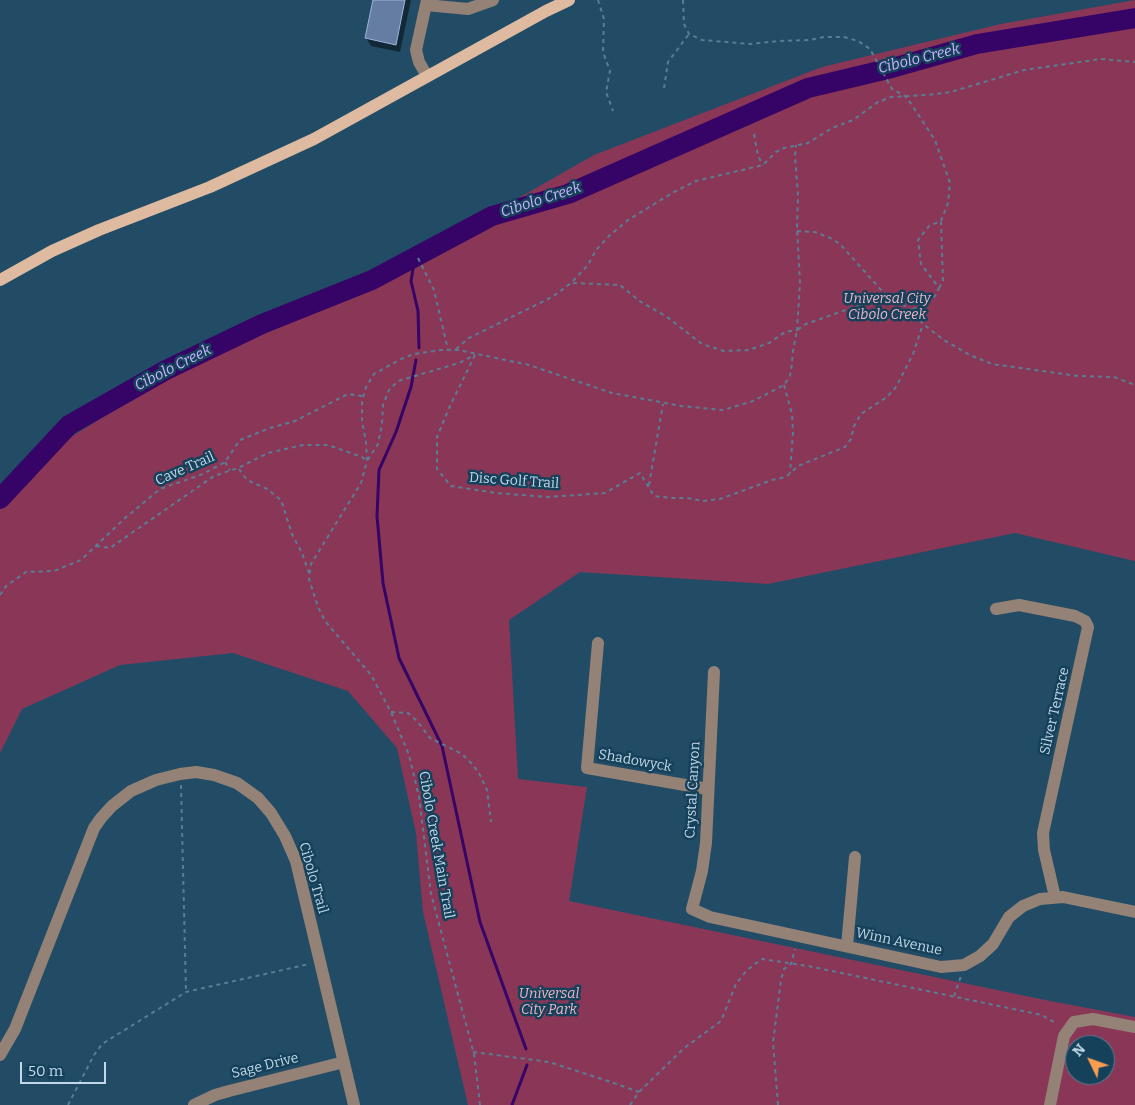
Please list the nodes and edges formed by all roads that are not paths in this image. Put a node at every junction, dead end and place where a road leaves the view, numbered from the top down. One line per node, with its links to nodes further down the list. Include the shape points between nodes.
1 (493, 0): 3 (street, via 468,9)
2 (569, 0): 4 (main road)
3 (427, 2): 4 (street, via 416,50)
4 (427, 76): 5 (main road, via 314,139 210,187 52,251)
5 (0, 280)
6 (996, 609): 11 (street, Silver Terrace, via 1018,605 1075,616 1085,621 1088,627 1043,833)
7 (598, 643): 9 (street, Shadowyck, via 586,768)
8 (714, 672): 9 (street, Crystal Canyon)
9 (708, 789): 12 (street, Crystal Canyon, via 706,843)
10 (855, 857): 14 (street)
11 (1055, 897): 13 (street, Winn Avenue); 14 (street, Winn Avenue, via 1023,906 1009,917 993,944 964,964 941,967)
12 (692, 909): 14 (street, Winn Avenue, via 710,917)
13 (1135, 912)
14 (847, 946)
15 (1135, 1027): 20 (street, via 1093,1019 1074,1022 1064,1036)
16 (0, 1055): 17 (street, Cibolo Trail, via 14,1029 94,828 112,806 131,791 156,780 196,772 237,783 258,798 285,836 296,861)
17 (344, 1062): 18 (street, Sage Drive, via 215,1095); 19 (street, Cibolo Trail)
18 (194, 1105)
19 (354, 1105)
20 (1050, 1105)

